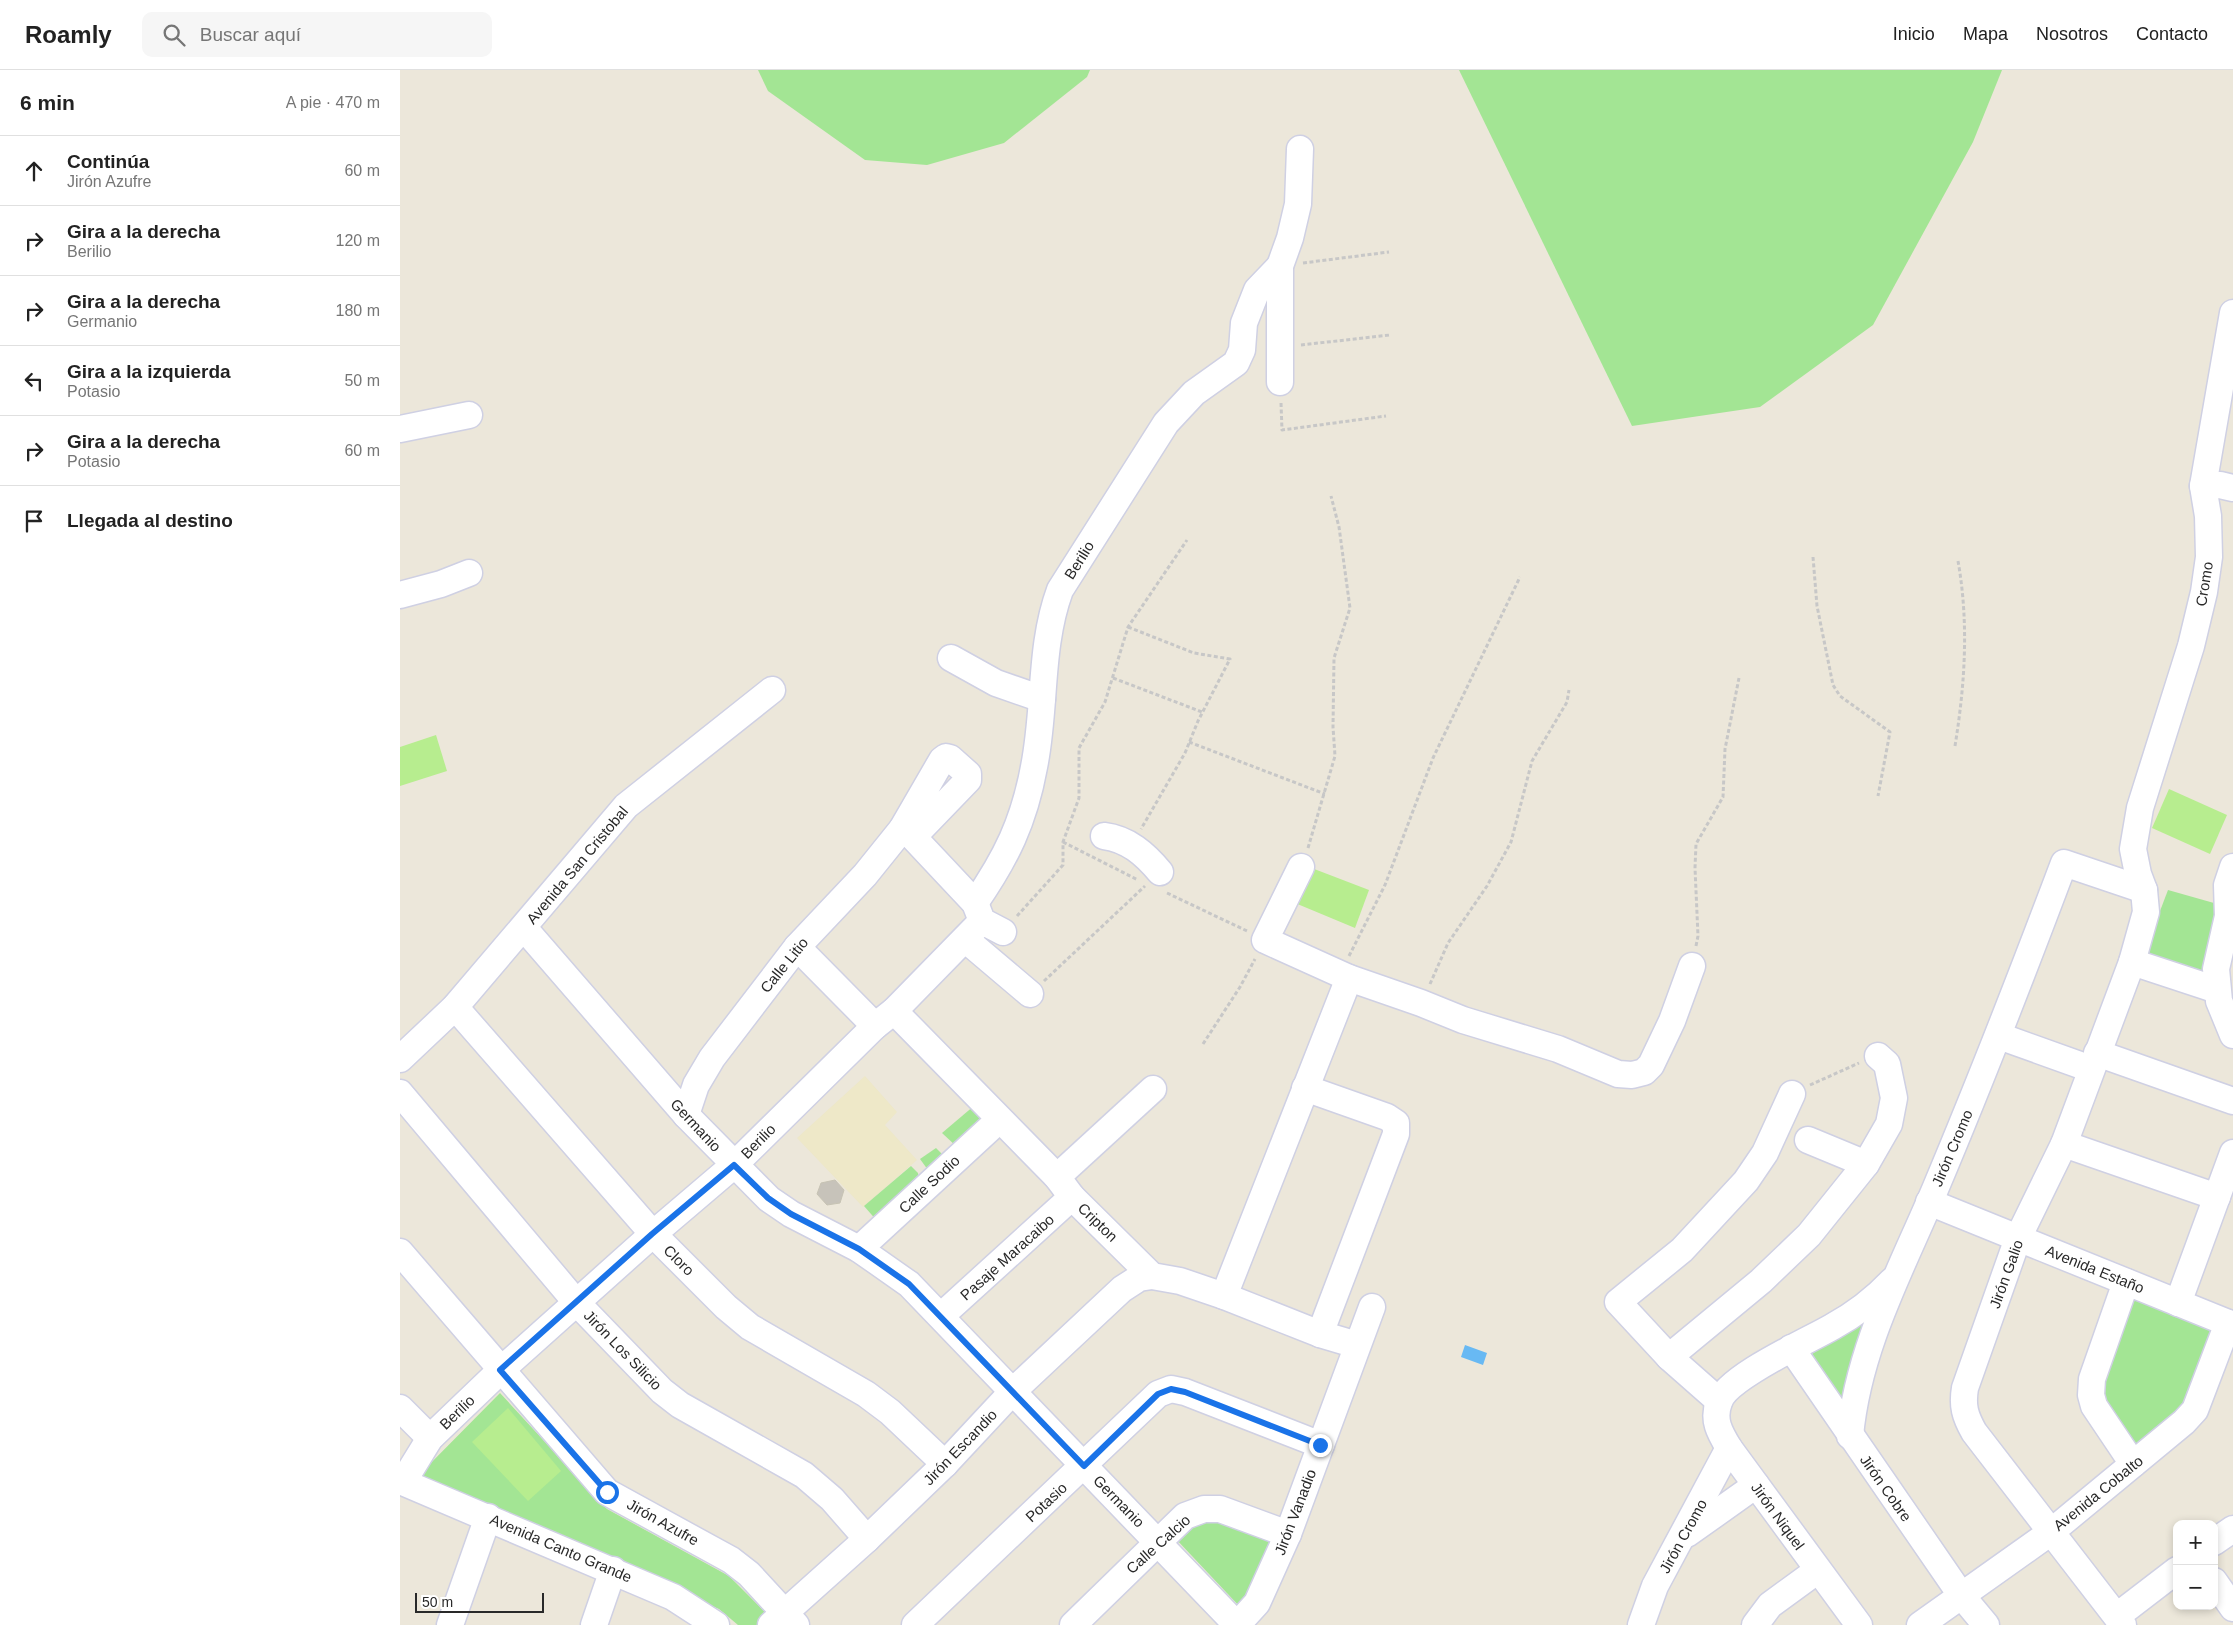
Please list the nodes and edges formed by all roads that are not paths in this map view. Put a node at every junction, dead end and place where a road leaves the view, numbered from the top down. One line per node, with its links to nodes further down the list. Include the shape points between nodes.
1 (1300, 149): 2 (street, via 1298,204)
2 (1280, 266): 4 (street); 13 (street, Berilio, via 1257,290 1244,323 1242,350 1236,363 1194,393 1166,423 1060,590 1047,638)
3 (2233, 313): 7 (street, Cromo)
4 (1280, 382)
5 (469, 415): 6 (street)
6 (400, 429)
7 (2203, 486): 8 (street); 15 (street, Cromo, via 2209,557 2204,592 2191,646 2140,808)
8 (2233, 488)
9 (469, 573): 10 (street)
10 (400, 595)
11 (951, 658): 13 (street, via 996,683)
12 (772, 690): 21 (street, Avenida San Cristobal, via 626,806)
13 (1042, 699): 20 (street, Berilio, via 1034,768 1017,831 1000,866)
14 (1104, 836): 18 (street, via 1132,845)
15 (2133, 849): 19 (street, Jirón Galio)
16 (2233, 866): 26 (street, via 2227,885 2228,916 2216,969)
17 (1301, 867): 25 (street, via 1264,940)
18 (1160, 872)
19 (2144, 890): 23 (street, Jirón Galio, via 2146,912); 31 (street, Jirón Cromo, via 2064,863)
20 (981, 924): 22 (street, Calle Litio, via 908,833); 27 (street); 29 (street, Berilio)
21 (524, 928): 28 (street, Avenida San Cristobal); 40 (street, Germanio)
22 (796, 947): 29 (street, Cripton); 40 (street, Calle Litio, via 712,1058 696,1085)
23 (2132, 962): 26 (street); 34 (street, Jirón Galio)
24 (1692, 966): 25 (street, via 1672,1021 1651,1065 1644,1072 1632,1075 1618,1074 1558,1049 1463,1020 1422,1002)
25 (1344, 976): 35 (street)
26 (2217, 990): 30 (street)
27 (1030, 994)
28 (455, 1007): 33 (street, Avenida San Cristobal); 51 (street, Cloro)
29 (885, 1019): 41 (street, Cripton); 46 (street, Berilio)
30 (2233, 1035)
31 (1999, 1036): 34 (street); 50 (street, Jirón Cromo)
32 (1878, 1056): 45 (street, via 1887,1064 1894,1098 1889,1124)
33 (400, 1059)
34 (2094, 1061): 38 (street); 43 (street, Jirón Galio)
35 (1305, 1088): 58 (street); 64 (street, via 1396,1123 1396,1134)
36 (1154, 1089): 47 (street)
37 (1792, 1094): 67 (street, via 1765,1153 1746,1180 1682,1250 1618,1302)
38 (2233, 1101)
39 (405, 1111): 59 (street, Jirón Los Silicio)
40 (686, 1116): 46 (street, Germanio)
41 (1000, 1120): 47 (street, Cripton); 53 (street, Calle Sodio)
42 (1808, 1140): 45 (street)
43 (2064, 1144): 49 (street); 52 (street, Jirón Galio)
44 (2233, 1153): 49 (street)
45 (1866, 1164): 67 (street, via 1809,1235 1761,1281)
46 (734, 1165): 51 (street, Berilio); 53 (street, Germanio, via 768,1198 791,1214)
47 (1057, 1177): 48 (street, Cripton)
48 (1072, 1197): 55 (street, Cripton); 62 (street, Pasaje Maracaibo)
49 (2217, 1198): 60 (street)
50 (1930, 1202): 52 (street, Avenida Estaño); 56 (street, Jirón Cromo)
51 (652, 1234): 59 (street, Berilio); 76 (street, Cloro, via 750,1327 866,1394)
52 (2018, 1238): 57 (street, Avenida Estaño); 83 (street, Jirón Galio, via 1962,1403 1974,1432)
53 (859, 1249): 62 (street, Germanio, via 909,1284)
54 (400, 1252): 68 (street, Jirón Azufre)
55 (1152, 1276): 58 (street, via 1180,1281); 69 (street, Jirón Escandio, via 1139,1278 1122,1289)
56 (1896, 1276): 66 (street, via 1877,1297); 72 (street, Jirón Cromo, via 1855,1389)
57 (2126, 1282): 60 (street, Avenida Estaño); 77 (street, via 2092,1379 2091,1395 2094,1406)
58 (1224, 1296): 64 (street)
59 (576, 1302): 68 (street, Berilio); 86 (street, Jirón Los Silicio, via 662,1391 680,1405 804,1475 832,1499)
60 (2178, 1303): 63 (street, Avenida Estaño)
61 (1372, 1308): 65 (street, Jirón Vanadio)
62 (941, 1316): 69 (street, Germanio)
63 (2231, 1324): 77 (street, Avenida Cobalto, via 2195,1410)
64 (1320, 1334): 65 (street)
65 (1357, 1345): 74 (street, Jirón Vanadio)
66 (1791, 1348): 70 (street, via 1726,1389); 72 (street, Jirón Cobre)
67 (1669, 1357): 70 (street)
68 (500, 1370): 73 (street, Berilio); 96 (street, Jirón Azufre, via 607,1492 731,1560 749,1574)
69 (1013, 1391): 76 (street, Jirón Escandio); 78 (street, Germanio)
70 (1719, 1401): 75 (street, Jirón Niquel, via 1716,1415 1718,1431)
71 (400, 1408): 73 (street)
72 (1850, 1436): 93 (street, Jirón Cobre)
73 (430, 1438): 79 (street, Berilio)
74 (1320, 1445): 78 (street, Potasio, via 1171,1389 1158,1394); 84 (street, Jirón Vanadio)
75 (1729, 1448): 80 (street, Jirón Niquel); 85 (street, Jirón Cromo)
76 (945, 1464): 86 (street, Jirón Escandio)
77 (2133, 1464): 83 (street, Avenida Cobalto)
78 (1084, 1466): 88 (street, Germanio); 95 (street, Potasio)
79 (401, 1481): 81 (street, Avenida Canto Grande)
80 (1756, 1485): 85 (street); 90 (street, Jirón Niquel)
81 (488, 1517): 89 (street, Avenida Canto Grande); 98 (street)
82 (2233, 1529): 87 (street)
83 (2051, 1532): 93 (street, Avenida Cobalto); 97 (street, Jirón Galio)
84 (1288, 1534): 88 (street, Calle Calcio, via 1220,1508 1204,1509 1185,1516); 102 (street, Jirón Vanadio, via 1257,1604)
85 (1682, 1538): 103 (street, Jirón Cromo, via 1655,1586)
86 (866, 1539): 96 (street, Jirón Escandio)
87 (2218, 1539)
88 (1157, 1542): 101 (street, Calle Calcio); 102 (street, Germanio)
89 (613, 1570): 99 (street); 100 (street, Avenida Canto Grande, via 673,1597)
90 (1818, 1570): 104 (street, via 1770,1605); 105 (street, Jirón Niquel)
91 (2173, 1574): 97 (street)
92 (2218, 1587): 94 (street)
93 (1961, 1595): 106 (street, Avenida Cobalto); 107 (street, Jirón Cobre)
94 (2233, 1608)
95 (932, 1619)
96 (784, 1621)
97 (2120, 1621)
98 (450, 1625)
99 (594, 1625)
100 (716, 1625)
101 (1073, 1625)
102 (1237, 1625)
103 (1641, 1625)
104 (1755, 1625)
105 (1859, 1625)
106 (1920, 1625)
107 (1986, 1625)

